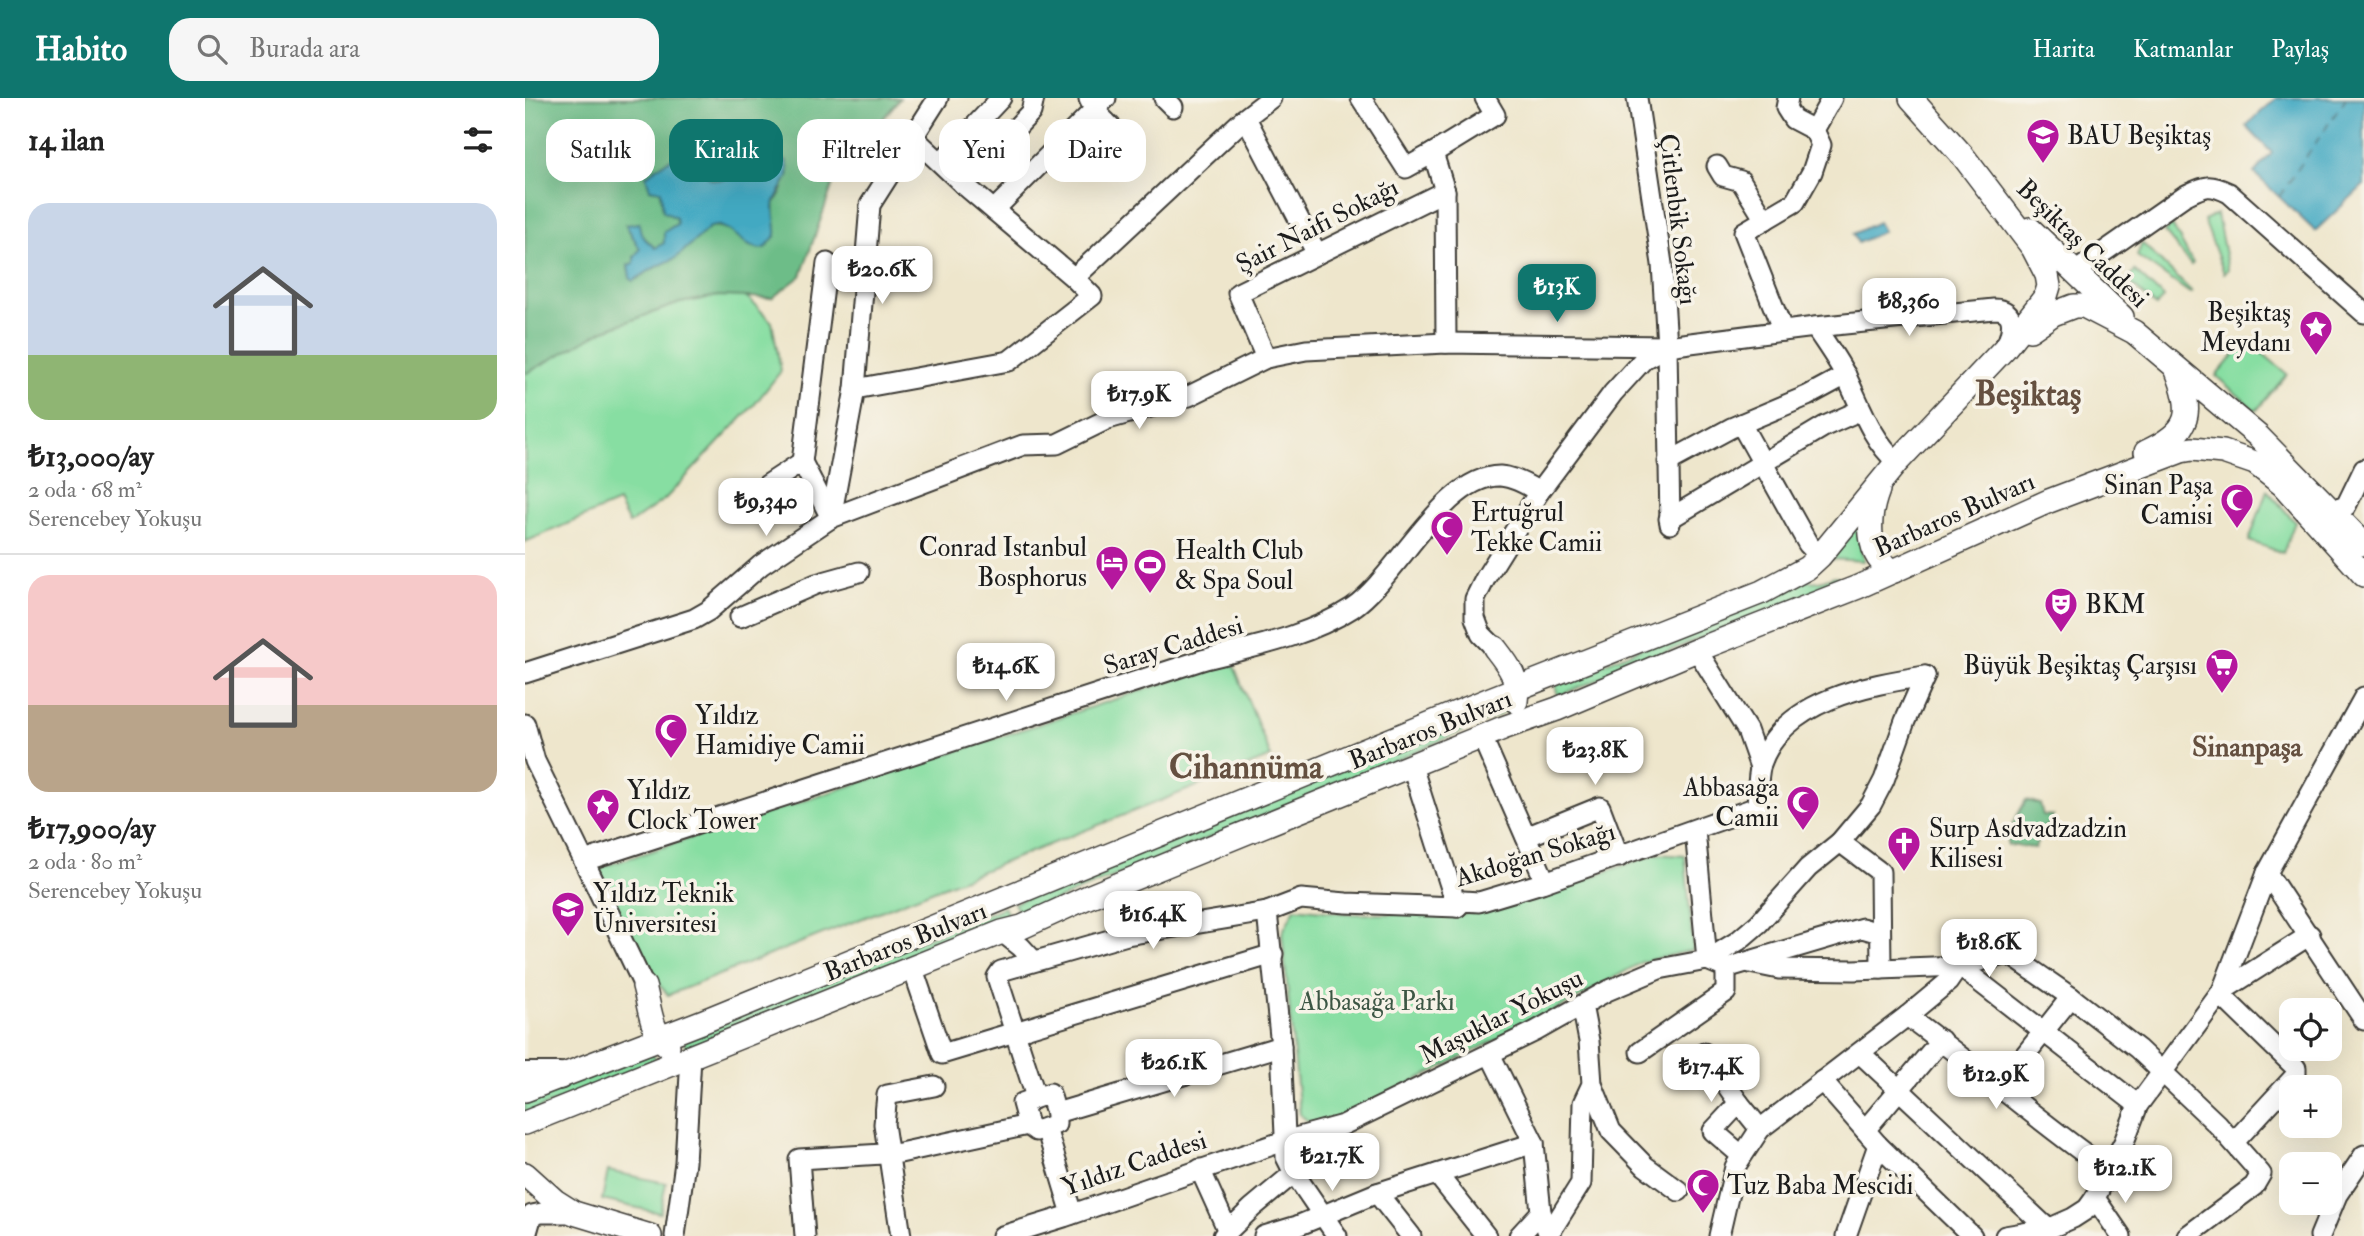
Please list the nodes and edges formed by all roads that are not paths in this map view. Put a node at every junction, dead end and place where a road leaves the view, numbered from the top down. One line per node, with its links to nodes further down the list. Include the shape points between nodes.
1 (938, 98): 15 (street)
2 (1001, 98): 13 (street)
3 (1034, 98): 22 (street, via 1031,112)
4 (1271, 98): 12 (street)
5 (1361, 98): 18 (street, via 1406,168)
6 (1485, 98): 18 (street, via 1495,115)
7 (1637, 98): 37 (street, Çitlenbik Sokağı, via 1662,264)
8 (1788, 98): 16 (street, via 1786,108 1793,119)
9 (1832, 98): 16 (street)
10 (1911, 98): 24 (main road)
11 (1097, 102): 14 (street); 25 (street)
12 (1246, 118): 27 (street); 30 (street)
13 (981, 119)
14 (1109, 119)
15 (925, 120)
16 (1818, 137): 26 (street, via 1812,172 1795,202)
17 (925, 148): 19 (street)
18 (1433, 153): 23 (street)
19 (939, 160)
20 (1717, 166): 26 (street, via 1723,176 1741,181)
21 (885, 182): 41 (street, via 870,205)
22 (963, 184): 25 (street)
23 (1445, 191): 27 (street, Şair Naifi Sokağı); 36 (street)
24 (1993, 193): 29 (main road, Beşiktaş Caddesi); 35 (main road, via 2033,248 2049,286)
25 (994, 210): 30 (street)
26 (1765, 220): 33 (street, via 1744,232)
27 (1317, 254): 38 (street, Şair Naifi Sokağı, via 1238,293)
28 (827, 263): 45 (street)
29 (2075, 272): 31 (street, via 2184,196 2214,186 2229,193); 34 (main road, Beşiktaş Caddesi)
30 (1074, 278): 41 (street, via 1092,296 1009,361)
31 (2364, 313)
32 (1815, 327): 33 (street); 35 (street, via 2003,309 2009,313); 40 (street)
33 (1783, 331): 37 (street)
34 (2134, 332): 35 (main road, via 2084,306 2053,314); 39 (main road)
35 (2012, 340): 47 (main road, Barbaros Bulvarı)
36 (1446, 343): 37 (street); 38 (street, via 1306,350)
37 (1667, 346): 46 (street, Çitlenbik Sokağı); 51 (street, via 1644,359 1613,393)
38 (1266, 359): 53 (street, via 1189,396 1108,419 1057,443 1023,445)
39 (2175, 366): 49 (main road, via 2187,401 2182,426 2162,445 2130,461); 52 (main road, via 2257,436)
40 (1846, 375): 42 (street); 43 (street)
41 (855, 390): 53 (street)
42 (1861, 410): 44 (street); 47 (street)
43 (1741, 424): 44 (street); 46 (street)
44 (1762, 461): 46 (street, Çitlenbik Sokağı, via 1670,522); 55 (street, via 1808,544)
45 (802, 462): 50 (street); 53 (street)
46 (1668, 462)
47 (1891, 468): 55 (main road, Barbaros Bulvarı); 56 (main road, via 1873,505 1871,534 1879,562)
48 (2364, 470): 52 (street, via 2346,506)
49 (2120, 474): 56 (main road, Barbaros Bulvarı); 58 (main road, via 2192,449 2246,459 2283,485)
50 (767, 485)
51 (1539, 492): 60 (street, via 1475,599 1481,634); 76 (street, Saray Caddesi, via 1502,476 1472,484 1447,501 1355,606 1311,630 1202,660)
52 (2332, 511): 54 (main road)
53 (831, 518): 62 (street, via 761,565 694,619)
54 (2364, 544)
55 (1820, 556): 63 (main road, Barbaros Bulvarı, via 1762,592)
56 (1894, 571): 61 (main road, Barbaros Bulvarı)
57 (859, 572): 59 (street, via 816,584)
58 (2364, 575)
59 (740, 617)
60 (1495, 648): 64 (main road, via 1511,668); 66 (main road, via 1501,683)
61 (1697, 650): 67 (main road, Barbaros Bulvarı); 71 (street, via 1748,730)
62 (525, 673)
63 (1545, 678): 64 (main road, Barbaros Bulvarı); 67 (main road, via 1547,699)
64 (1518, 689): 66 (main road, Barbaros Bulvarı); 69 (main road, via 1514,711)
65 (2364, 697): 77 (street)
66 (1493, 698): 97 (main road, Barbaros Bulvarı)
67 (1557, 709): 69 (main road, Barbaros Bulvarı)
68 (525, 724): 76 (street, via 535,761)
69 (1492, 732): 70 (main road, Barbaros Bulvarı); 73 (street)
70 (1412, 766): 79 (street); 81 (main road, Barbaros Bulvarı)
71 (1760, 767): 72 (street, Akdoğan Sokağı, via 1758,807); 74 (street, via 1769,745 1810,709 1876,683 1925,676 1884,780 1871,805)
72 (1695, 831): 75 (street, Akdoğan Sokağı); 87 (street)
73 (1526, 837): 75 (street, via 1600,807); 78 (street)
74 (1840, 842): 82 (street, via 1879,872); 87 (street, via 1808,868)
75 (1619, 857): 78 (street, Akdoğan Sokağı)
76 (584, 861): 91 (street)
77 (2267, 873): 83 (street); 92 (street)
78 (1545, 881): 79 (street, Akdoğan Sokağı, via 1479,902 1463,901)
79 (1457, 907): 80 (street, Akdoğan Sokağı, via 1301,899)
80 (1267, 912): 84 (street); 85 (street, Akdoğan Sokağı, via 1127,935)
81 (1002, 932): 85 (street); 90 (main road, Barbaros Bulvarı)
82 (1879, 933): 86 (street, Maşuklar Yokuşu, via 1862,928); 89 (street)
83 (2309, 935): 92 (street); 96 (street)
84 (1273, 954): 98 (street); 102 (street)
85 (1033, 960): 98 (street, Akdoğan Sokağı, via 1001,971 997,977)
86 (1746, 963): 87 (street, Maşuklar Yokuşu); 89 (street, via 1779,969)
87 (1716, 964): 94 (street, Maşuklar Yokuşu, via 1659,970); 103 (street, via 1726,992)
88 (1959, 966): 89 (street); 93 (street, via 2009,954); 95 (street, via 1948,982); 99 (street)
89 (1881, 968)
90 (913, 969): 98 (street, via 942,1054); 107 (main road, Barbaros Bulvarı)
91 (644, 986): 97 (main road, via 674,1014); 100 (main road)
92 (2222, 991): 108 (street); 125 (street, via 2296,1068 2296,1075)
93 (2071, 997): 99 (street); 108 (street, via 2138,1049)
94 (1582, 1005): 105 (street, Maşuklar Yokuşu); 112 (street)
95 (1907, 1016): 101 (street); 104 (street)
96 (2364, 1020)
97 (704, 1021): 100 (main road, Barbaros Bulvarı)
98 (1014, 1032): 117 (street)
99 (2044, 1032): 114 (street); 119 (street)
100 (658, 1037): 107 (main road); 110 (main road, Barbaros Bulvarı)
101 (1941, 1040): 114 (street); 115 (street)
102 (1281, 1046): 120 (street); 124 (street)
103 (1640, 1052)
104 (1860, 1053): 111 (street); 115 (street)
105 (1490, 1054): 124 (street, Maşuklar Yokuşu, via 1343,1125); 126 (street)
106 (1704, 1054): 118 (street)
107 (691, 1057): 121 (main road, Barbaros Bulvarı); 150 (street)
108 (2162, 1074): 119 (street); 125 (street)
109 (525, 1076): 110 (highway)
110 (559, 1076): 116 (main road, Barbaros Bulvarı)
111 (1822, 1081): 122 (street); 123 (street)
112 (1592, 1084): 136 (street, via 1612,1131 1635,1157); 147 (street, via 1583,1103 1581,1182)
113 (935, 1086): 128 (street, via 887,1095 884,1124)
114 (1999, 1088): 132 (street)
115 (1899, 1089): 123 (street); 143 (street)
116 (525, 1090)
117 (1037, 1097): 120 (street, via 1050,1093); 120 (street, via 1022,1104)
118 (1739, 1103): 122 (street); 129 (street, via 1713,1131)
119 (2138, 1105): 132 (street)
120 (1043, 1122): 128 (street); 141 (street)
121 (525, 1123)
122 (1760, 1129): 129 (street)
123 (1865, 1130): 127 (street)
124 (1284, 1141): 131 (street, Yıldız Caddesi); 133 (street)
125 (2234, 1142): 144 (street, via 2261,1174)
126 (1534, 1143): 135 (street); 139 (street)
127 (1878, 1145): 159 (street); 160 (street)
128 (890, 1153): 151 (street, via 799,1159); 152 (street)
129 (1741, 1155): 158 (street)
130 (2364, 1155): 164 (street, via 2337,1195)
131 (1200, 1169): 141 (street, Yıldız Caddesi); 145 (street)
132 (2109, 1171): 138 (street)
133 (1294, 1173): 142 (street); 145 (street)
134 (525, 1174): 140 (main road)
135 (1437, 1174): 137 (street); 146 (street)
136 (1679, 1191)
137 (1377, 1194): 142 (street); 156 (street)
138 (2095, 1198): 143 (street, via 2087,1209); 162 (street)
139 (1541, 1212): 147 (street); 157 (street)
140 (573, 1213): 148 (street, via 532,1215); 149 (main road)
141 (1072, 1214): 153 (street, Yıldız Caddesi)
142 (1323, 1216): 154 (street); 155 (street)
143 (2048, 1229): 161 (street)
144 (2209, 1231): 163 (street)
145 (1226, 1233)
146 (1483, 1235)
147 (1549, 1235)
148 (526, 1236)
149 (650, 1236)
150 (675, 1236)
151 (805, 1236)
152 (901, 1236)
153 (1002, 1236)
154 (1264, 1236)
155 (1336, 1236)
156 (1411, 1236)
157 (1519, 1236)
158 (1719, 1236)
159 (1846, 1236)
160 (1972, 1236)
161 (2007, 1236)
162 (2121, 1236)
163 (2187, 1236)
164 (2320, 1236)

